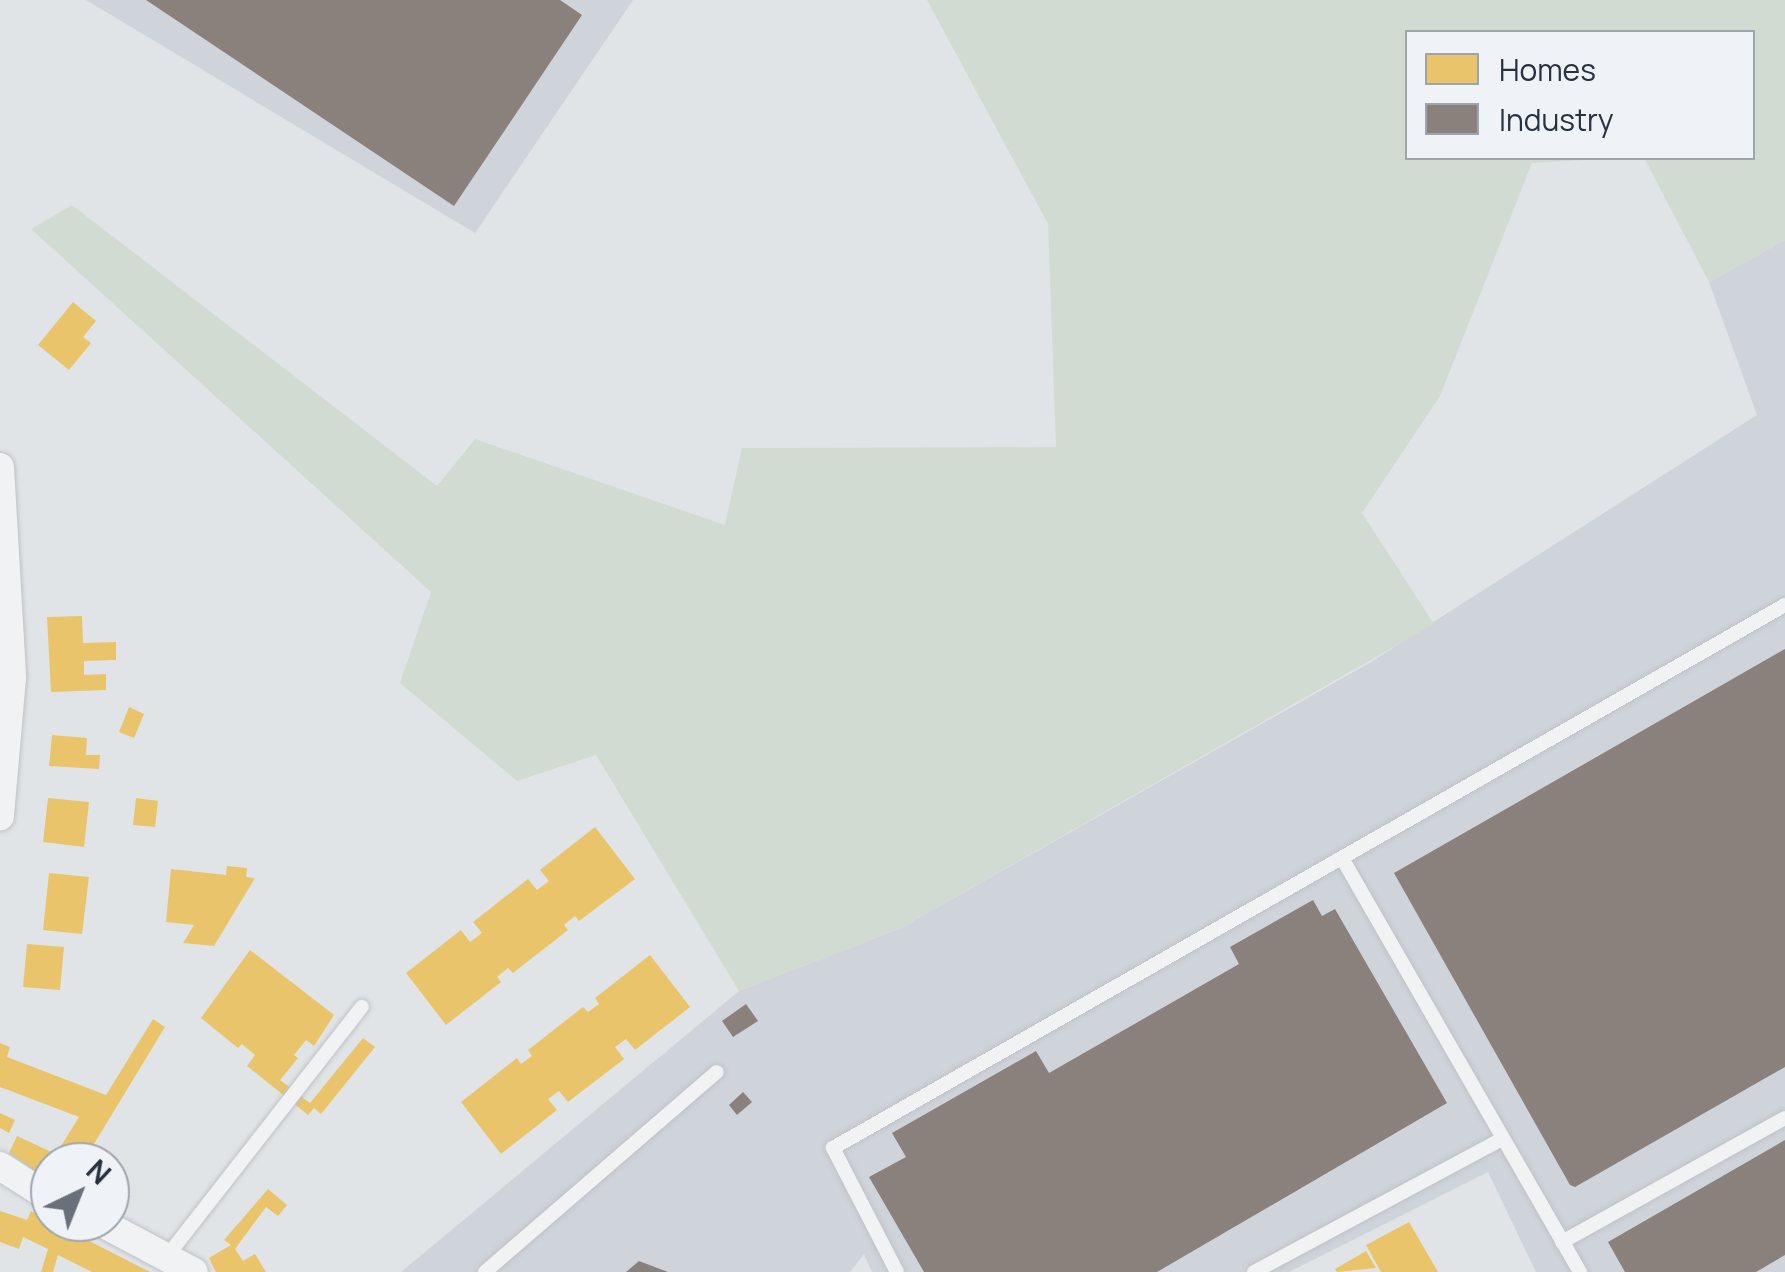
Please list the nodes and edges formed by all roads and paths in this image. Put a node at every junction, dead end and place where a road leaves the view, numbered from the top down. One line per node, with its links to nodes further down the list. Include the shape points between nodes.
1 (0, 468): 2 (street)
2 (4, 603): 4 (street, via 12,678)
3 (1785, 605): 5 (lane)
4 (0, 816)
5 (1342, 858): 9 (lane); 17 (lane, via 833,1148)
6 (362, 1007): 14 (lane)
7 (717, 1072): 16 (lane)
8 (1785, 1118): 13 (lane)
9 (1502, 1139): 13 (lane); 18 (lane)
10 (0, 1166): 11 (street)
11 (30, 1185)
12 (130, 1237): 14 (street)
13 (1562, 1242): 19 (lane)
14 (168, 1255): 15 (street)
15 (194, 1272)
16 (485, 1272)
17 (897, 1272)
18 (1254, 1272)
19 (1580, 1272)

